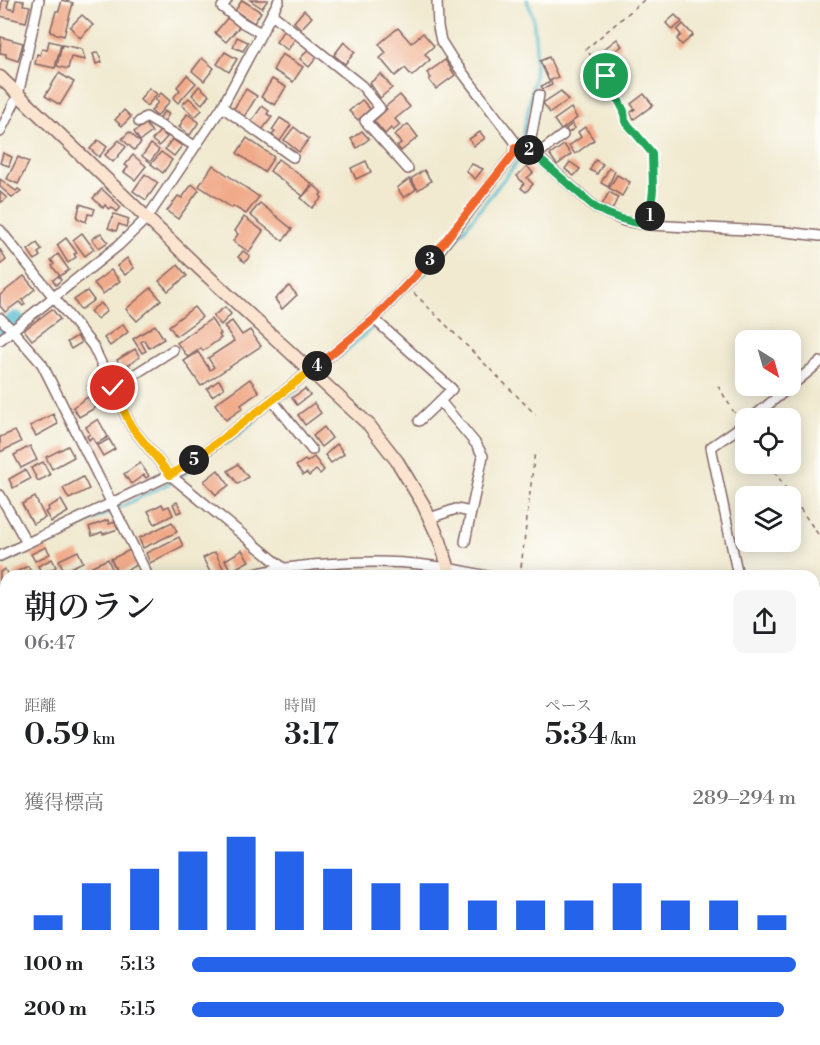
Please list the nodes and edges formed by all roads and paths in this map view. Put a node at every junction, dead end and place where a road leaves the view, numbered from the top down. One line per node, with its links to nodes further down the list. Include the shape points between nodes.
1 (39, 0): 9 (street)
2 (227, 0): 7 (street, via 222,7)
3 (279, 0): 6 (street)
4 (437, 0): 16 (street, via 441,40 516,143)
5 (644, 0): 21 (path, via 586,49 606,76 625,121 652,153)
6 (272, 14): 7 (street); 19 (street, via 362,86 380,108 365,121)
7 (261, 33): 11 (street)
8 (0, 77): 9 (street)
9 (18, 95): 13 (street); 20 (street)
10 (539, 95): 17 (street)
11 (222, 107): 15 (street); 18 (street)
12 (139, 122): 15 (street, via 146,117)
13 (0, 132)
14 (563, 135): 17 (street)
15 (195, 146): 20 (street)
16 (515, 148): 17 (street); 24 (street, via 439,251)
17 (532, 152): 21 (street, via 596,208 624,221)
18 (293, 157)
19 (408, 169)
20 (147, 218): 25 (street); 31 (street)
21 (649, 225): 23 (street)
22 (0, 230): 25 (street)
23 (820, 236)
24 (406, 286): 26 (street); 38 (path)
25 (55, 297): 27 (street); 33 (street, via 93,346)
26 (374, 319): 31 (street); 35 (street, via 452,389)
27 (7, 325): 28 (street); 46 (street, via 42,364)
28 (0, 340)
29 (173, 350): 33 (street)
30 (820, 362): 36 (street)
31 (310, 370): 34 (street); 48 (street, via 369,425 403,471)
32 (718, 386): 37 (path)
33 (113, 388): 44 (street, via 131,426)
34 (272, 400): 41 (street); 44 (street)
35 (440, 401): 39 (street); 47 (street, via 483,456)
36 (764, 408)
37 (735, 412)
38 (536, 416)
39 (419, 421)
40 (735, 431): 59 (street, via 711,447)
41 (312, 450)
42 (535, 451): 58 (path)
43 (776, 474): 49 (path)
44 (174, 479): 46 (street); 54 (street)
45 (0, 495): 51 (street)
46 (114, 507): 51 (street); 53 (street)
47 (471, 512): 48 (street, via 448,510); 50 (street)
48 (430, 518): 57 (street)
49 (820, 537)
50 (465, 542)
51 (27, 543): 52 (street)
52 (0, 556)
53 (145, 570)
54 (282, 570)
55 (290, 570): 56 (street, via 357,561 402,561)
56 (445, 570)
57 (450, 570)
58 (521, 570)
59 (737, 570)

